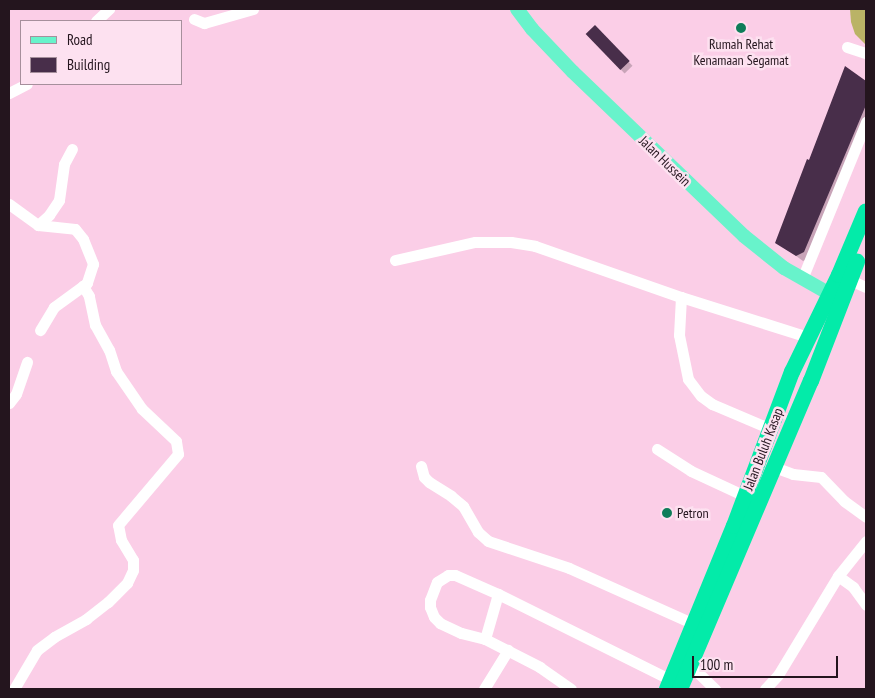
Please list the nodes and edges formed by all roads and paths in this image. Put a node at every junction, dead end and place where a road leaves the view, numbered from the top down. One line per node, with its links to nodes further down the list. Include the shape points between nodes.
1 (108, 9): 5 (street)
2 (253, 9): 4 (street, via 204,23)
3 (516, 9): 17 (main road, Jalan Hussein, via 573,72 716,210 763,252)
4 (194, 19)
5 (97, 20)
6 (847, 47): 7 (street)
7 (866, 53)
8 (26, 85): 9 (street)
9 (9, 93)
10 (866, 122): 17 (street)
11 (72, 150): 14 (street, via 64,164 59,200)
12 (9, 204): 14 (street)
13 (866, 211): 21 (highway, Jalan Buluh Kasap)
14 (38, 225): 19 (street, via 68,227 80,234 93,264 91,276)
15 (866, 240): 18 (highway, Jalan Buluh Kasap)
16 (396, 260): 22 (street, via 475,242 511,242 557,253)
17 (802, 279): 21 (main road, Jalan Hussein)
18 (850, 280): 20 (street); 27 (highway, Jalan Buluh Kasap)
19 (83, 286): 23 (street, via 54,307); 46 (street, via 90,296 95,325 116,371 142,410 176,441 178,454 120,519 121,540 133,560 133,570 127,583 86,619 45,643)
20 (866, 287)
21 (830, 294): 24 (highway, Jalan Buluh Kasap)
22 (681, 297): 24 (street); 29 (street, via 678,335 688,379 712,404)
23 (40, 330)
24 (808, 337): 26 (highway, Jalan Buluh Kasap)
25 (27, 362): 28 (street, via 16,394)
26 (792, 372): 27 (highway); 29 (highway, Jalan Buluh Kasap)
27 (811, 381): 32 (highway, Jalan Buluh Kasap)
28 (9, 403)
29 (771, 429): 33 (highway, Jalan Buluh Kasap)
30 (657, 449): 33 (street, via 692,471)
31 (421, 466): 39 (street, via 424,477 463,506 478,532 488,541 569,568)
32 (774, 467): 34 (street, via 793,474 821,477 844,501); 42 (highway, Jalan Buluh Kasap)
33 (745, 496): 39 (highway, Jalan Buluh Kasap)
34 (866, 517)
35 (866, 541): 36 (street)
36 (838, 576): 38 (street, via 853,587); 45 (street)
37 (498, 594): 40 (street); 40 (street, via 448,575 437,582 430,600 434,617 440,623); 44 (street)
38 (866, 605)
39 (694, 624): 44 (highway, Jalan Buluh Kasap)
40 (485, 639): 41 (street)
41 (508, 650): 47 (street); 48 (street)
42 (690, 664): 43 (street); 44 (highway, Jalan Buluh Kasap)
43 (704, 685): 49 (street)
44 (673, 686)
45 (771, 687)
46 (14, 689)
47 (484, 689)
48 (571, 689)
49 (715, 689)

